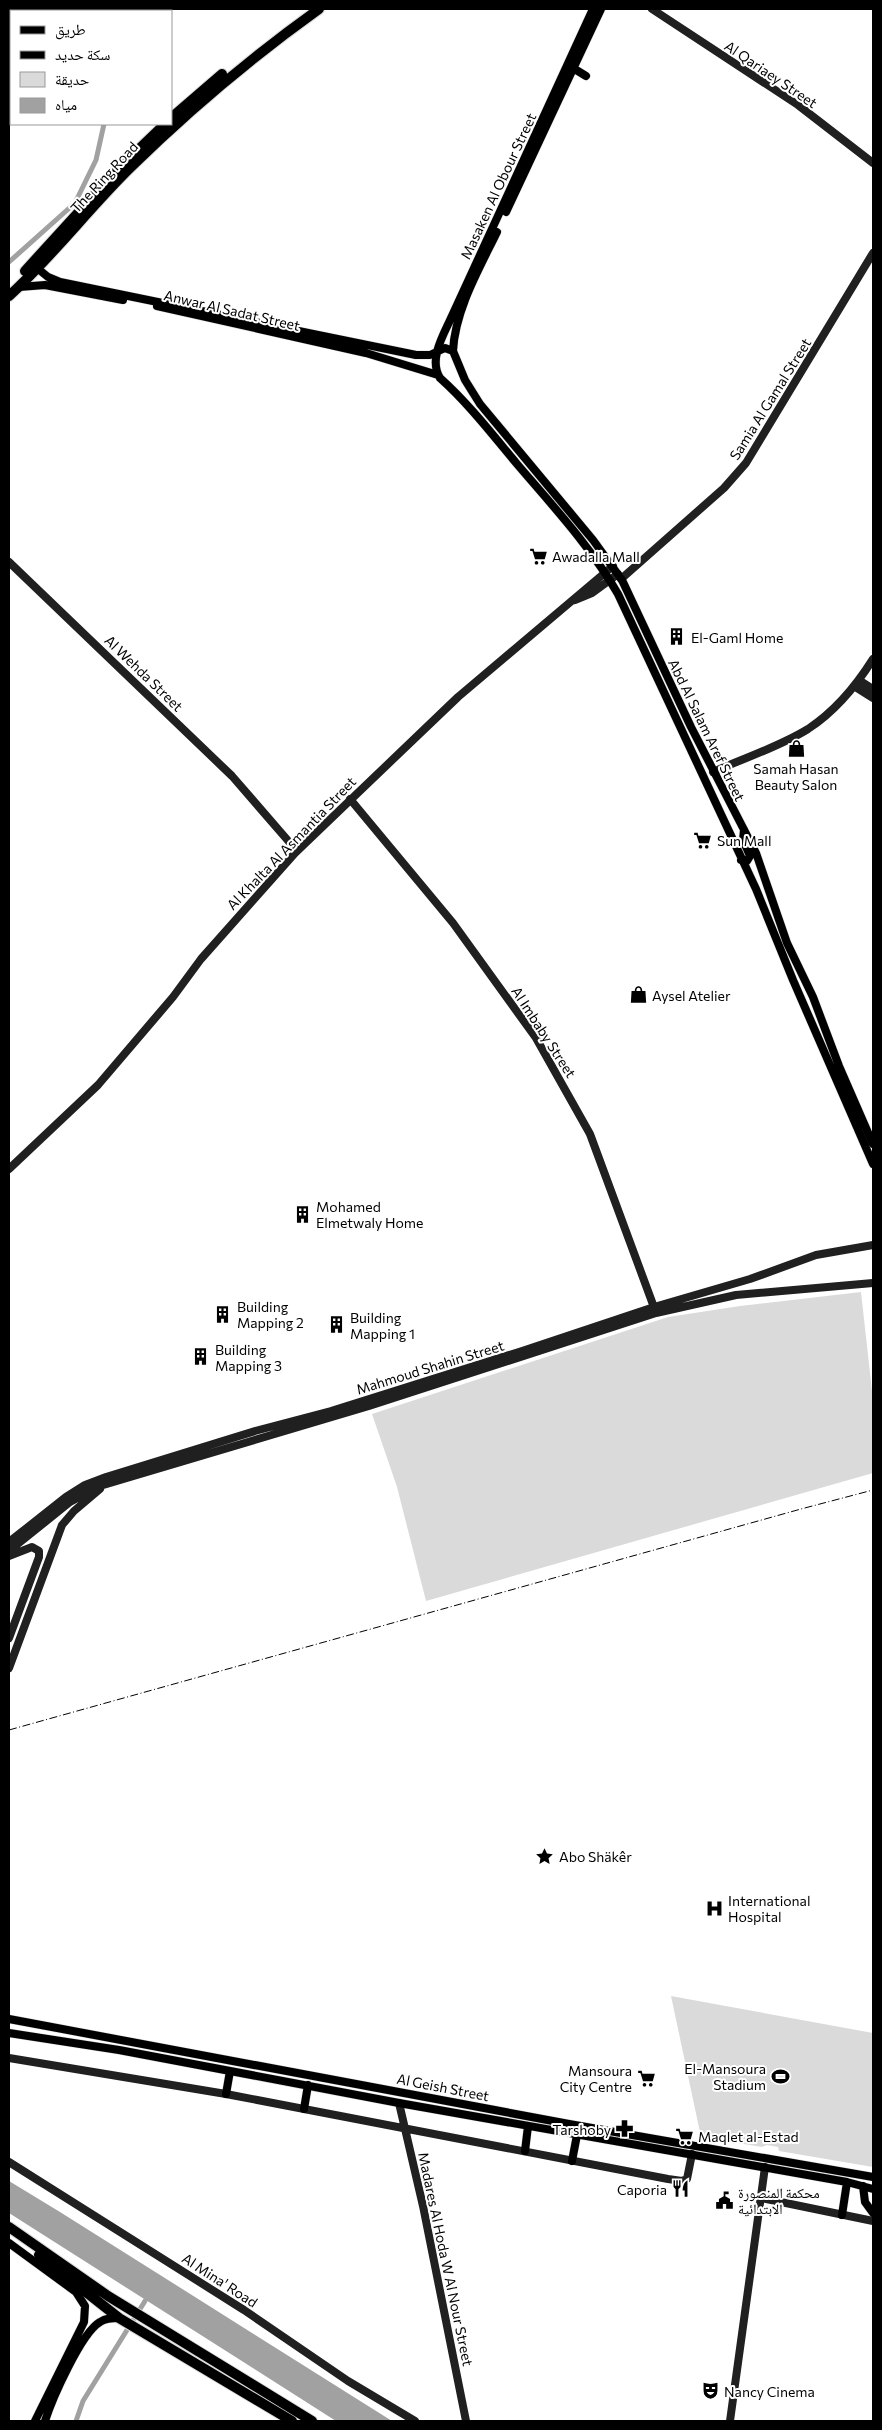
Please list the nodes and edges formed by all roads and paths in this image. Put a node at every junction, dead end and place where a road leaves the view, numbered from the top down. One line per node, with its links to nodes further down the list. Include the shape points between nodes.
1 (308, 9): 8 (highway)
2 (319, 9): 12 (highway, The Ring Road, via 190,111 126,172)
3 (593, 9): 17 (main road, Masaken Al Obour Street)
4 (601, 9): 6 (main road, Masaken Al Obour Street)
5 (652, 9): 10 (street, Al Qariaey Street, via 798,105)
6 (573, 68): 7 (main road); 16 (main road, Masaken Al Obour Street, via 460,315)
7 (586, 76)
8 (172, 117)
9 (164, 125): 14 (highway, The Ring Road, via 118,169)
10 (873, 163)
11 (873, 253): 26 (street, Samia Al Gamal Street, via 746,463 720,491)
12 (37, 268): 13 (main road, Anwar Al Sadat Street); 14 (highway, The Ring Road)
13 (52, 283): 14 (main road, Anwar Al Sadat Street); 18 (main road, Anwar Al Sadat Street); 19 (main road, Anwar Al Sadat Street, via 326,344)
14 (13, 287): 15 (highway, The Ring Road)
15 (9, 296)
16 (454, 351): 17 (main road, via 445,348); 21 (main road, Abd Al Salam Aref Street)
17 (437, 353): 18 (main road, Anwar Al Sadat Street); 20 (main road, Masaken Al Obour Street, via 435,366)
18 (424, 356): 19 (main road)
19 (421, 370): 20 (main road, Anwar Al Sadat Street)
20 (438, 376): 22 (main road, Abd Al Salam Aref Street)
21 (468, 384): 22 (main road); 24 (main road, Abd Al Salam Aref Street, via 491,418)
22 (456, 393): 25 (main road, Abd Al Salam Aref Street)
23 (9, 562): 36 (street, Al Wehda Street, via 215,759)
24 (613, 566): 25 (street, Al Khalta Al Asmantia Street); 26 (main road, Abd Al Salam Aref Street)
25 (605, 573): 27 (main road, Abd Al Salam Aref Street); 28 (street, Al Khalta Al Asmantia Street)
26 (620, 577): 27 (street, Al Khalta Al Asmantia Street); 33 (main road, Abd Al Salam Aref Street)
27 (610, 580): 28 (street, Al Khalta Al Asmantia Street); 37 (main road, Abd Al Salam Aref Street, via 624,604)
28 (573, 601): 34 (street, Al Khalta Al Asmantia Street, via 458,697)
29 (873, 660): 30 (street)
30 (856, 683): 31 (street); 32 (street); 33 (street, via 810,728)
31 (873, 689)
32 (873, 698)
33 (713, 772): 35 (main road, Abd Al Salam Aref Street)
34 (350, 799): 36 (street, Al Khalta Al Asmantia Street); 47 (street, Al Imbaby Street, via 452,923 541,1046 590,1134)
35 (744, 830): 37 (main road, via 743,840 750,858); 38 (main road, Abd Al Salam Aref Street)
36 (297, 851): 42 (street, Al Khalta Al Asmantia Street, via 255,895 98,1085)
37 (741, 860): 39 (main road, Abd Al Salam Aref Street)
38 (762, 871): 39 (main road, via 754,872); 40 (main road, Abd Al Salam Aref Street, via 786,944 813,997)
39 (756, 889): 41 (main road, Abd Al Salam Aref Street)
40 (873, 1144)
41 (873, 1164)
42 (9, 1169)
43 (873, 1245): 44 (street, Mahmoud Shahin Street, via 824,1252)
44 (750, 1279): 46 (street); 47 (street, Mahmoud Shahin Street)
45 (873, 1283): 46 (street, Mahmoud Shahin Street)
46 (754, 1293): 47 (street, Mahmoud Shahin Street)
47 (655, 1310): 48 (street, Mahmoud Shahin Street)
48 (406, 1391): 49 (street, Mahmoud Shahin Street); 50 (street, Mahmoud Shahin Street, via 106,1477 66,1497)
49 (108, 1483): 51 (street, Mahmoud Shahin Street, via 70,1502); 54 (street, via 62,1524)
50 (9, 1542)
51 (9, 1550)
52 (9, 1556): 53 (street, via 32,1547 39,1551 40,1557)
53 (9, 1638)
54 (9, 1668)
55 (9, 2019): 65 (main road, Al Geish Street)
56 (9, 2028): 58 (main road, via 94,2043)
57 (9, 2033): 58 (main road, Al Geish Street)
58 (110, 2049): 60 (main road, Al Geish Street)
59 (9, 2058): 62 (street)
60 (230, 2071): 61 (main road, Al Geish Street); 62 (main road)
61 (308, 2086): 63 (main road, Al Geish Street); 64 (main road)
62 (226, 2094): 64 (street)
63 (399, 2103): 67 (main road, Al Geish Street); 70 (street, Madares Al Hoda W Al Nour Street)
64 (304, 2109): 70 (street)
65 (505, 2112): 66 (main road, Al Geish Street); 67 (main road)
66 (521, 2115): 68 (main road); 79 (main road, Al Geish Street)
67 (504, 2122): 68 (main road, Al Geish Street)
68 (519, 2125): 69 (main road, Al Geish Street)
69 (528, 2126): 72 (main road, Al Geish Street); 73 (main road)
70 (406, 2129): 71 (street); 74 (street, Madares Al Hoda W Al Nour Street)
71 (424, 2132): 73 (street); 74 (street, via 413,2140)
72 (577, 2135): 75 (main road, Al Geish Street); 76 (main road)
73 (525, 2151): 76 (street)
74 (412, 2154): 101 (street, Madares Al Hoda W Al Nour Street)
75 (692, 2154): 76 (street, via 689,2174 682,2181); 78 (main road, Al Geish Street)
76 (572, 2161)
77 (9, 2162): 100 (street, Al Mina' Road)
78 (765, 2168): 80 (main road, Al Geish Street); 83 (street)
79 (873, 2177)
80 (846, 2182): 81 (main road, Al Geish Street); 85 (main road)
81 (863, 2186): 82 (main road, Al Geish Street); 84 (main road, via 866,2202)
82 (873, 2189)
83 (761, 2198): 85 (street); 102 (street)
84 (873, 2213)
85 (842, 2214): 87 (street)
86 (9, 2220): 92 (highway, via 52,2249)
87 (873, 2221)
88 (9, 2228): 91 (highway)
89 (9, 2235): 91 (highway)
90 (9, 2243): 94 (main road, via 76,2292 85,2306 84,2322)
91 (61, 2267): 92 (highway); 93 (highway)
92 (76, 2274): 95 (highway)
93 (120, 2319): 94 (main road, via 106,2319 95,2325); 95 (highway)
94 (54, 2389): 96 (main road); 97 (main road)
95 (285, 2410): 98 (highway); 99 (highway)
96 (35, 2421)
97 (45, 2421)
98 (292, 2421)
99 (312, 2421)
100 (415, 2421)
101 (466, 2421)
102 (730, 2421)

